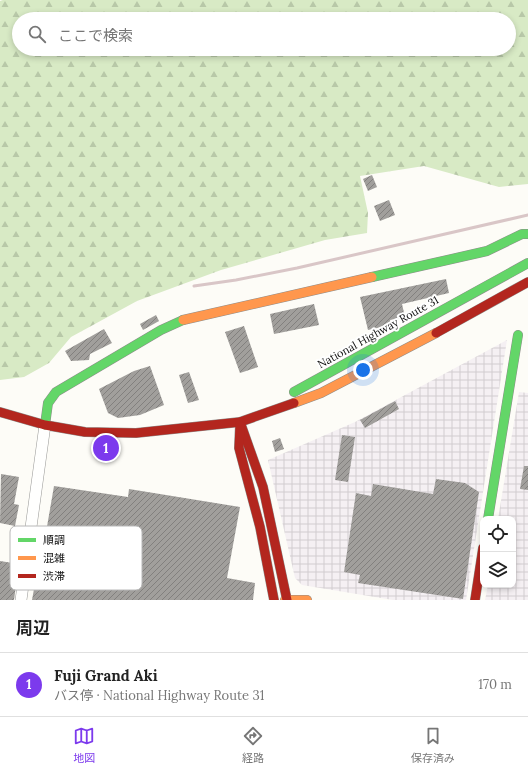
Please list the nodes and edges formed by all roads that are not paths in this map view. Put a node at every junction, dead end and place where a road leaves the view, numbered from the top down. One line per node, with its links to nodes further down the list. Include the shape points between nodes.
1 (528, 234): 7 (main road, via 522,234 487,251 189,318 161,330 56,392 49,399)
2 (528, 264): 6 (main road, National Highway Route 31)
3 (528, 282): 6 (main road, National Highway Route 31, via 401,353 321,393)
4 (518, 335): 8 (main road)
5 (0, 412): 7 (main road, National Highway Route 31)
6 (240, 422): 7 (main road, National Highway Route 31, via 136,433 85,432); 13 (main road, via 239,448 260,527); 14 (main road, via 250,444 269,511)
7 (45, 425): 9 (street)
8 (488, 516)
9 (31, 526)
10 (482, 552): 16 (main road)
11 (22, 590): 12 (street)
12 (21, 600)
13 (274, 600)
14 (286, 600): 15 (main road)
15 (307, 600)
16 (474, 600)

